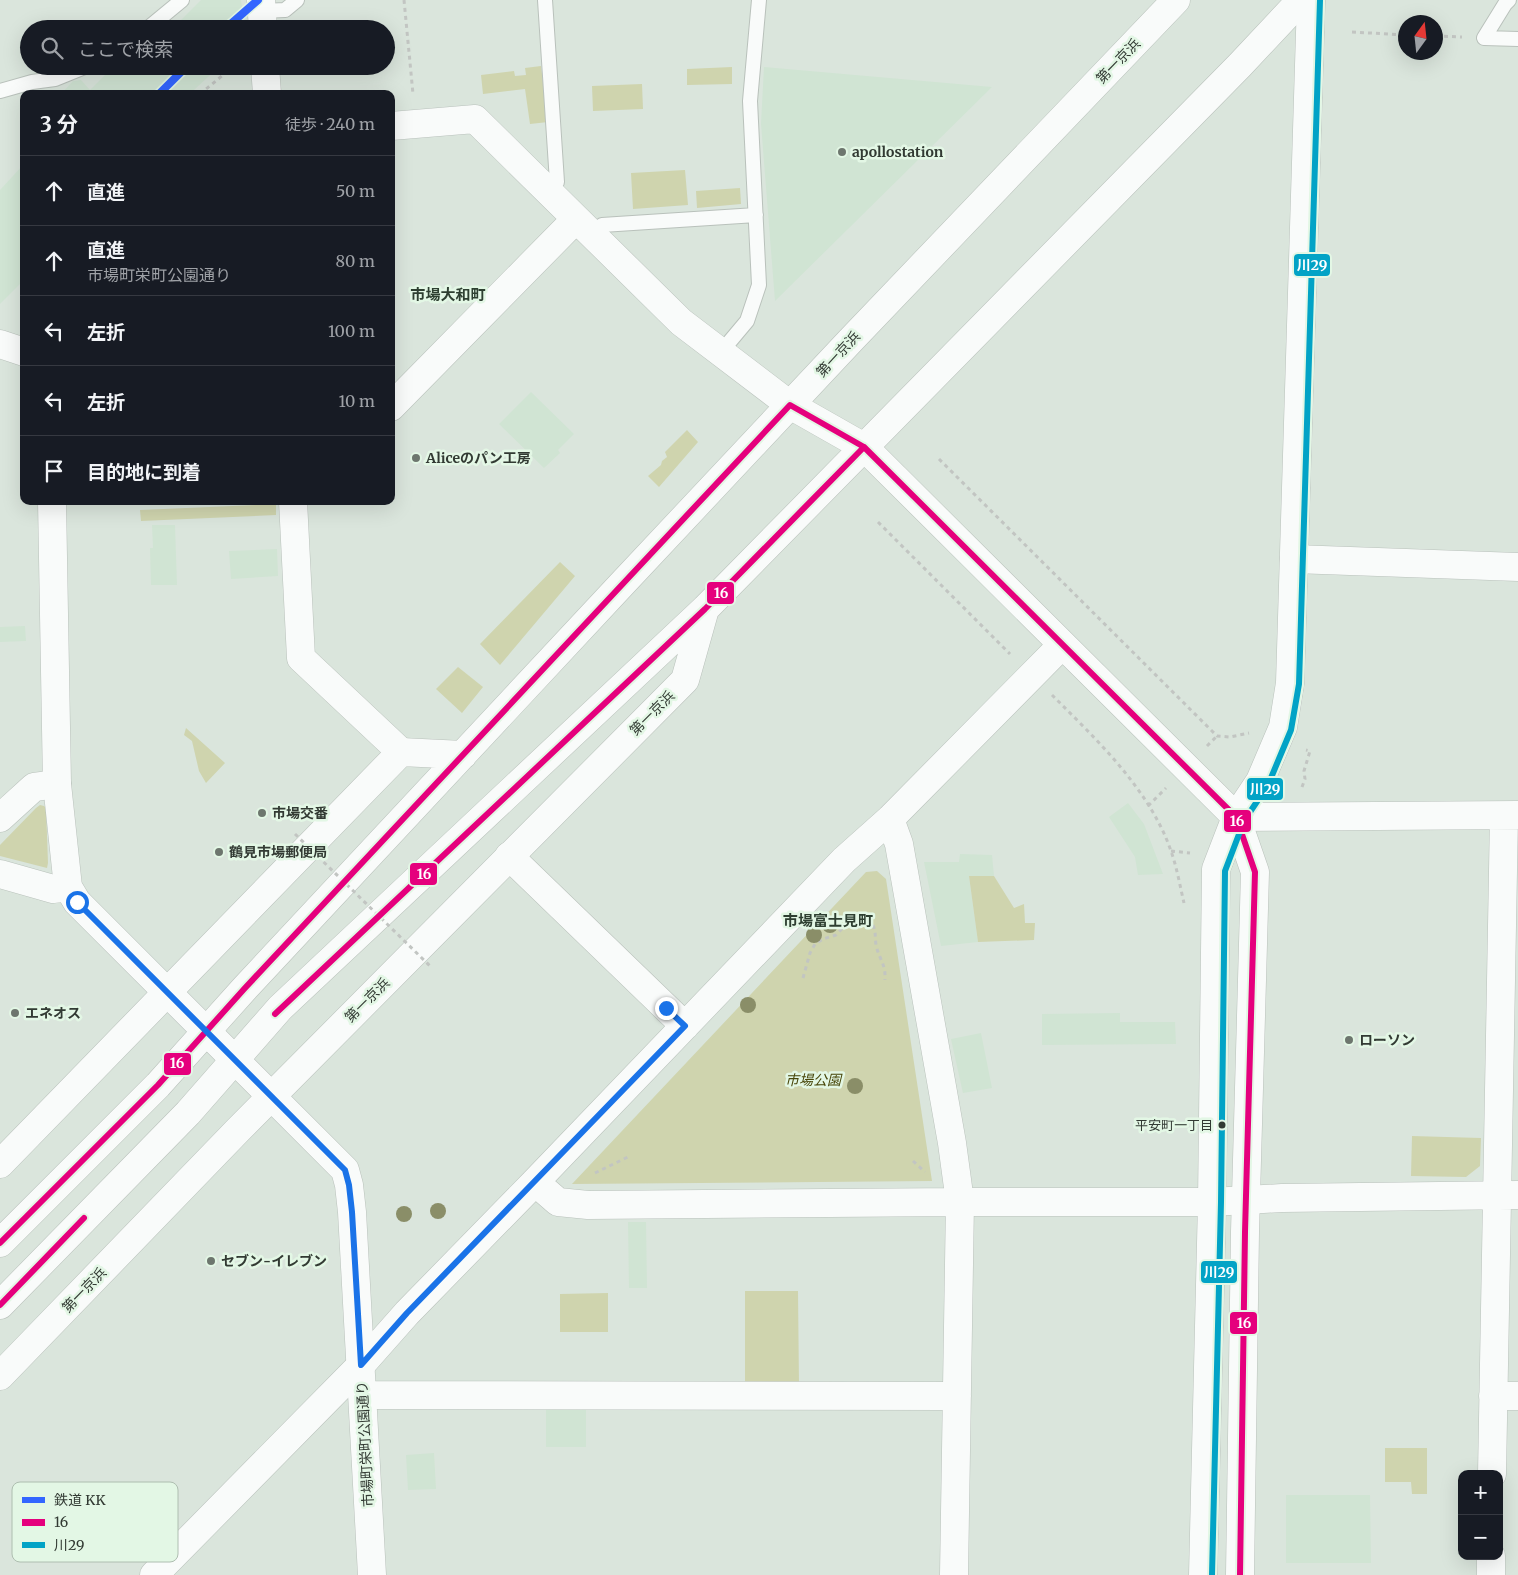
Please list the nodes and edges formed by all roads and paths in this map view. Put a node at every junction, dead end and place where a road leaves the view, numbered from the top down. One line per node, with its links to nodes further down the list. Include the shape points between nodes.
1 (182, 0): 11 (lane)
2 (297, 0): 10 (lane, via 285,10)
3 (404, 0): 21 (path, via 414,102)
4 (545, 0): 22 (lane, via 557,182)
5 (759, 0): 23 (lane, via 750,101)
6 (1176, 0): 29 (main road, 第一京浜)
7 (1301, 0): 30 (main road, 第一京浜)
8 (1311, 0): 35 (main road)
9 (1509, 0): 14 (lane, via 1484,38)
10 (262, 13)
11 (158, 20)
12 (1352, 32): 13 (path)
13 (1398, 34)
14 (1518, 39)
15 (65, 75): 20 (lane)
16 (223, 75): 18 (path)
17 (266, 75): 19 (main road)
18 (205, 90)
19 (267, 90)
20 (0, 91)
21 (402, 125): 22 (main road, via 475,119)
22 (548, 191): 24 (main road)
23 (756, 215): 24 (lane); 27 (lane, via 759,285 747,321)
24 (584, 227): 27 (main road, via 681,322); 28 (main road)
25 (0, 344): 26 (main road)
26 (20, 351)
27 (721, 352): 29 (main road)
28 (395, 402)
29 (790, 405): 30 (main road); 44 (main road, 第一京浜)
30 (864, 447): 37 (main road, 第一京浜); 38 (main road)
31 (939, 459): 41 (path, via 1217,736 1230,737)
32 (52, 505): 46 (main road)
33 (293, 505): 43 (main road, via 301,658)
34 (878, 522): 39 (path)
35 (1294, 558): 36 (main road); 48 (main road, via 1290,683 1284,727 1260,781)
36 (1518, 567)
37 (704, 609): 52 (main road, 第一京浜, via 685,680); 65 (main road, 第一京浜, via 280,1008)
38 (1062, 644): 48 (main road); 50 (main road)
39 (1013, 656)
40 (1048, 691): 55 (path, via 1090,733 1141,794 1171,851)
41 (1255, 728)
42 (1310, 751): 45 (path)
43 (401, 752): 44 (main road); 61 (main road)
44 (463, 755): 64 (main road, 第一京浜)
45 (1304, 779)
46 (57, 784): 49 (main road, via 34,787); 54 (main road)
47 (1511, 815): 48 (main road); 62 (main road)
48 (1236, 817): 72 (main road, via 1255,872); 74 (main road, via 1216,868)
49 (0, 818)
50 (890, 819): 63 (main road, via 844,860); 73 (main road, via 899,844)
51 (295, 834): 58 (path, bridge)
52 (509, 856): 63 (main road); 66 (main road, 第一京浜)
53 (0, 874): 54 (main road, via 53,889)
54 (68, 887): 61 (main road, 市場町栄町公園通り, via 77,902)
55 (1185, 912)
56 (852, 918): 59 (path, via 836,935 815,944)
57 (873, 925): 60 (path, via 885,968)
58 (430, 966)
59 (803, 978)
60 (885, 980)
61 (167, 992): 64 (main road, 市場町栄町公園通り); 68 (main road)
62 (1509, 997): 71 (main road)
63 (685, 1026): 70 (main road)
64 (206, 1031): 65 (main road, 市場町栄町公園通り); 75 (main road, 第一京浜, via 158,1084)
65 (234, 1060): 66 (main road, 市場町栄町公園通り); 76 (main road, 第一京浜, via 188,1112)
66 (272, 1097): 77 (main road, 市場町栄町公園通り, via 345,1170 352,1212); 78 (main road, 第一京浜)
67 (630, 1156): 69 (path)
68 (0, 1164)
69 (590, 1176)
70 (535, 1182): 73 (main road, via 558,1202 588,1205); 77 (main road)
71 (1508, 1195): 72 (main road); 81 (main road)
72 (1246, 1201): 74 (main road); 90 (main road)
73 (960, 1202): 74 (main road); 80 (main road)
74 (1212, 1202): 89 (main road)
75 (0, 1243)
76 (0, 1305)
77 (361, 1365): 79 (main road, 市場町栄町公園通り); 83 (main road)
78 (0, 1376)
79 (363, 1395): 80 (main road); 87 (main road, 市場町栄町公園通り)
80 (957, 1396): 88 (main road)
81 (1506, 1396): 82 (main road)
82 (1493, 1470)
83 (178, 1551)
84 (1491, 1560): 91 (main road)
85 (167, 1562): 86 (main road)
86 (154, 1575)
87 (372, 1575)
88 (954, 1575)
89 (1203, 1575)
90 (1240, 1575)
91 (1491, 1575)

